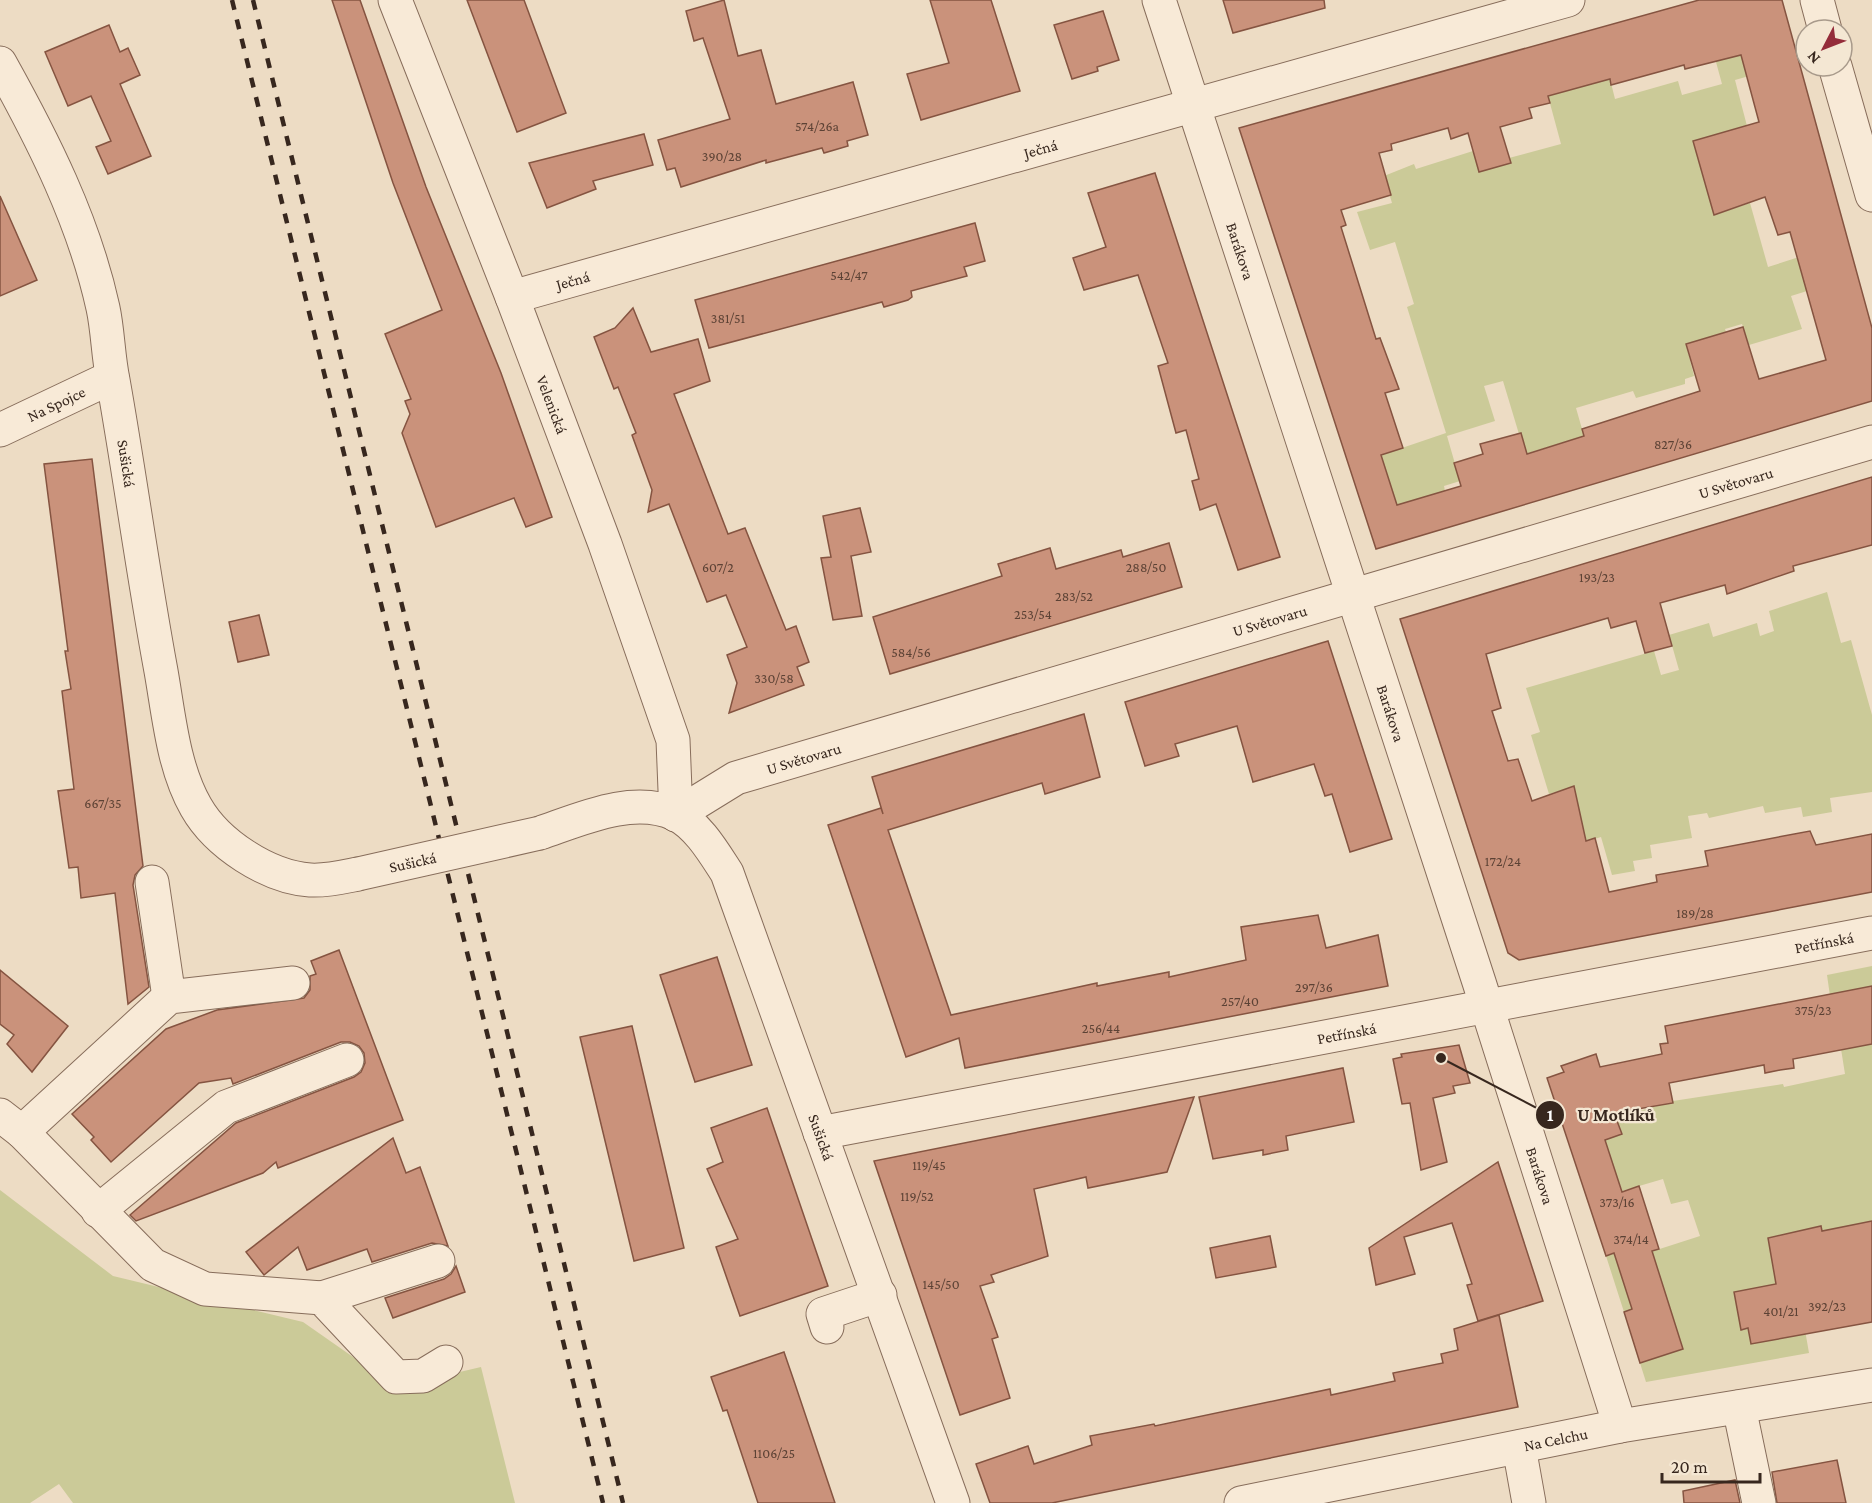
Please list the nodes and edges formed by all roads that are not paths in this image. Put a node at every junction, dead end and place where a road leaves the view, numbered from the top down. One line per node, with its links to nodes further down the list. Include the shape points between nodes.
1 (395, 0): 10 (street, Velenická)
2 (1159, 0): 8 (street, Barákova)
3 (1568, 0): 8 (street, Ječná)
4 (1817, 0): 5 (street)
5 (1822, 18)
6 (0, 63): 11 (street, Sušická, via 32,120 89,249 104,310)
7 (1838, 78): 9 (street)
8 (1192, 104): 10 (street, Ječná); 14 (street, Barákova)
9 (1872, 195)
10 (512, 297): 15 (street, Velenická, via 605,544 673,740)
11 (112, 377): 12 (street, Na Spojce); 15 (street, Sušická, bridge, via 179,764 197,809 230,844 286,876 310,880 358,874 540,833 638,806)
12 (0, 430)
13 (1872, 442): 14 (street, U Světovaru)
14 (1351, 594): 15 (street, U Světovaru, via 736,778); 20 (street, Barákova)
15 (676, 815): 23 (street, Sušická, via 695,829 727,873)
16 (152, 882): 19 (street)
17 (1872, 933): 20 (street, Petřínská)
18 (293, 983): 19 (street)
19 (170, 997): 22 (street)
20 (1487, 1006): 23 (street, Petřínská); 32 (street, Barákova)
21 (347, 1060): 24 (street, via 226,1107)
22 (11, 1124): 24 (street)
23 (820, 1133): 26 (street, Sušická)
24 (98, 1211): 27 (street, via 153,1265 205,1289)
25 (438, 1261): 27 (street)
26 (880, 1295): 28 (street, via 823,1314); 34 (street, Sušická)
27 (322, 1299): 29 (street, via 396,1377 423,1376)
28 (827, 1327)
29 (446, 1362)
30 (1872, 1385): 31 (street, Na Celchu)
31 (1739, 1407): 32 (street, Na Celchu); 37 (street)
32 (1620, 1426): 33 (street, Na Celchu)
33 (1519, 1447): 35 (street, Na Celchu); 36 (street)
34 (953, 1503)
35 (1241, 1503)
36 (1529, 1503)
37 (1759, 1503)

